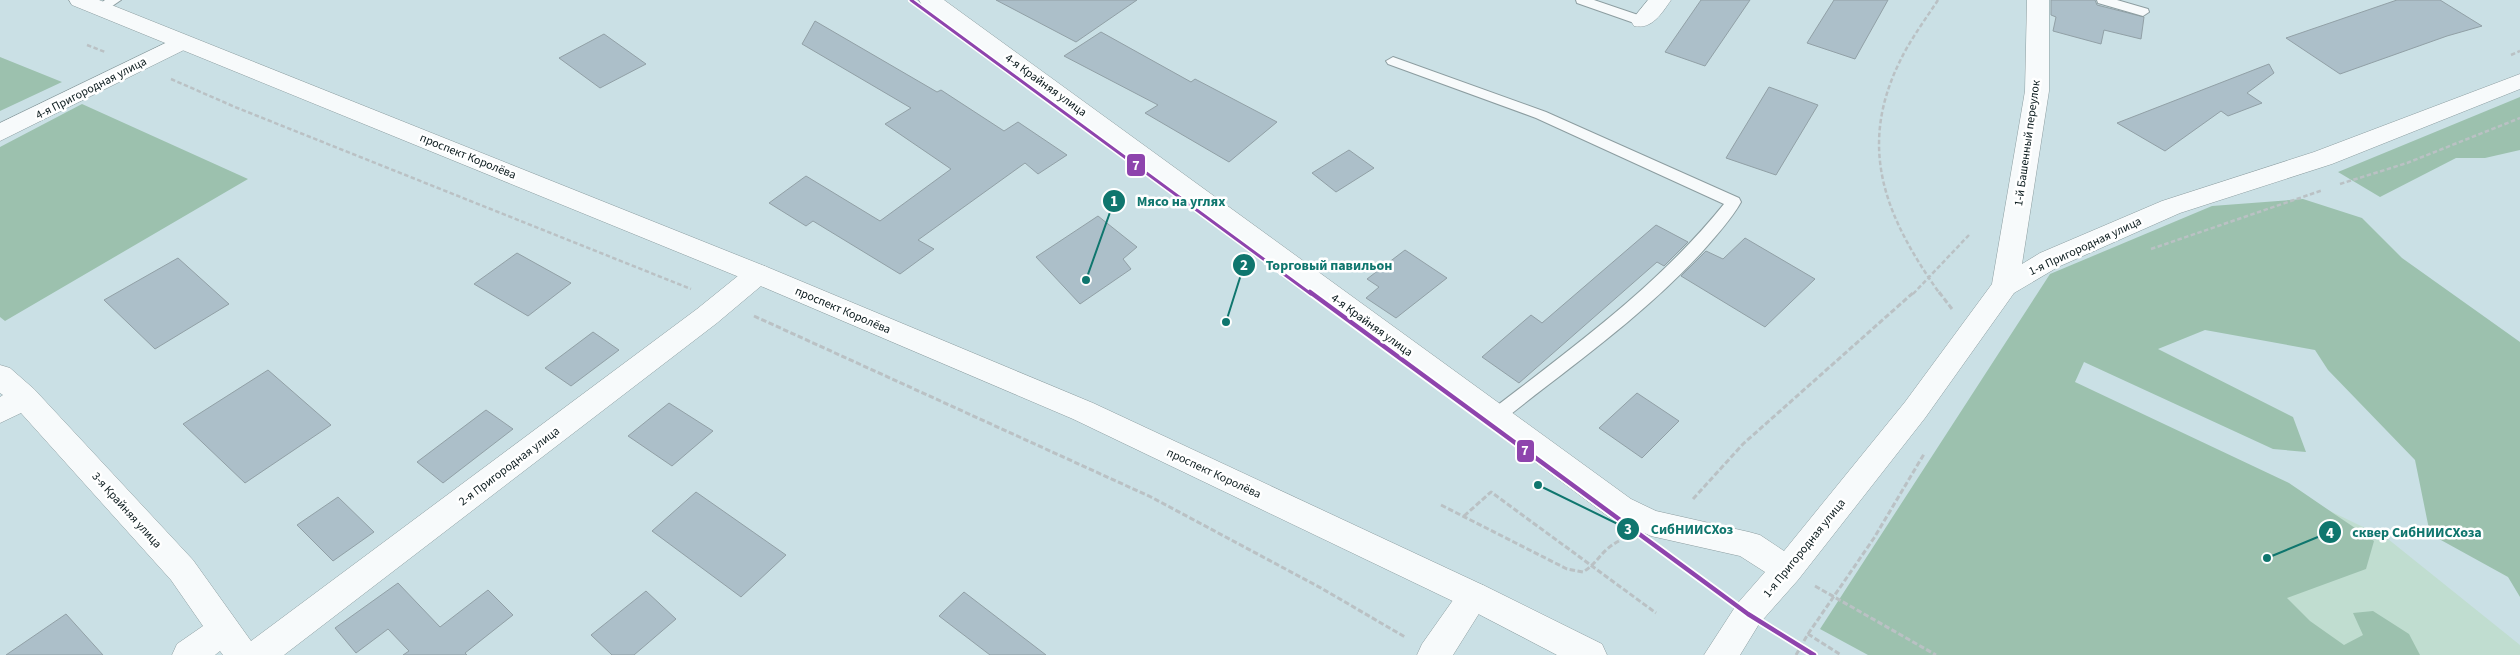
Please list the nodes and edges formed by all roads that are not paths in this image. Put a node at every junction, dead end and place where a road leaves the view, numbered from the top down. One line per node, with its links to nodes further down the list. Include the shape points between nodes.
1 (930, 0): 17 (street, 4-я Крайняя улица)
2 (1582, 0): 8 (lane)
3 (1660, 0): 8 (street)
4 (2038, 0): 14 (street, 1-й Башенный переулок, via 2037,91)
5 (2103, 0): 7 (lane)
6 (98, 3): 9 (street, проспект Королёва)
7 (2143, 12)
8 (1642, 21)
9 (182, 42): 12 (street, 4-я Пригородная улица); 13 (street, проспект Королёва)
10 (1393, 61): 17 (lane, via 1541,115 1734,202 1689,256 1640,302)
11 (2520, 81): 14 (street, 1-я Пригородная улица, via 2324,158 2171,206 2050,260)
12 (0, 134)
13 (758, 274): 19 (street, проспект Королёва, via 1083,411); 22 (street, 2-я Пригородная улица)
14 (2005, 286): 18 (street, 1-я Пригородная улица, via 1914,410)
15 (0, 376): 16 (street, 3-я Крайняя улица)
16 (12, 404): 20 (street, 3-я Крайняя улица, via 182,570)
17 (1496, 416): 18 (street, 4-я Крайняя улица, via 1620,508 1658,524 1749,545)
18 (1787, 570): 25 (street, 1-я Пригородная улица, via 1748,614)
19 (1474, 596): 23 (street); 24 (street, проспект Королёва)
20 (233, 643): 21 (street)
21 (189, 655)
22 (258, 655)
23 (1434, 655)
24 (1590, 655)
25 (1721, 655)

